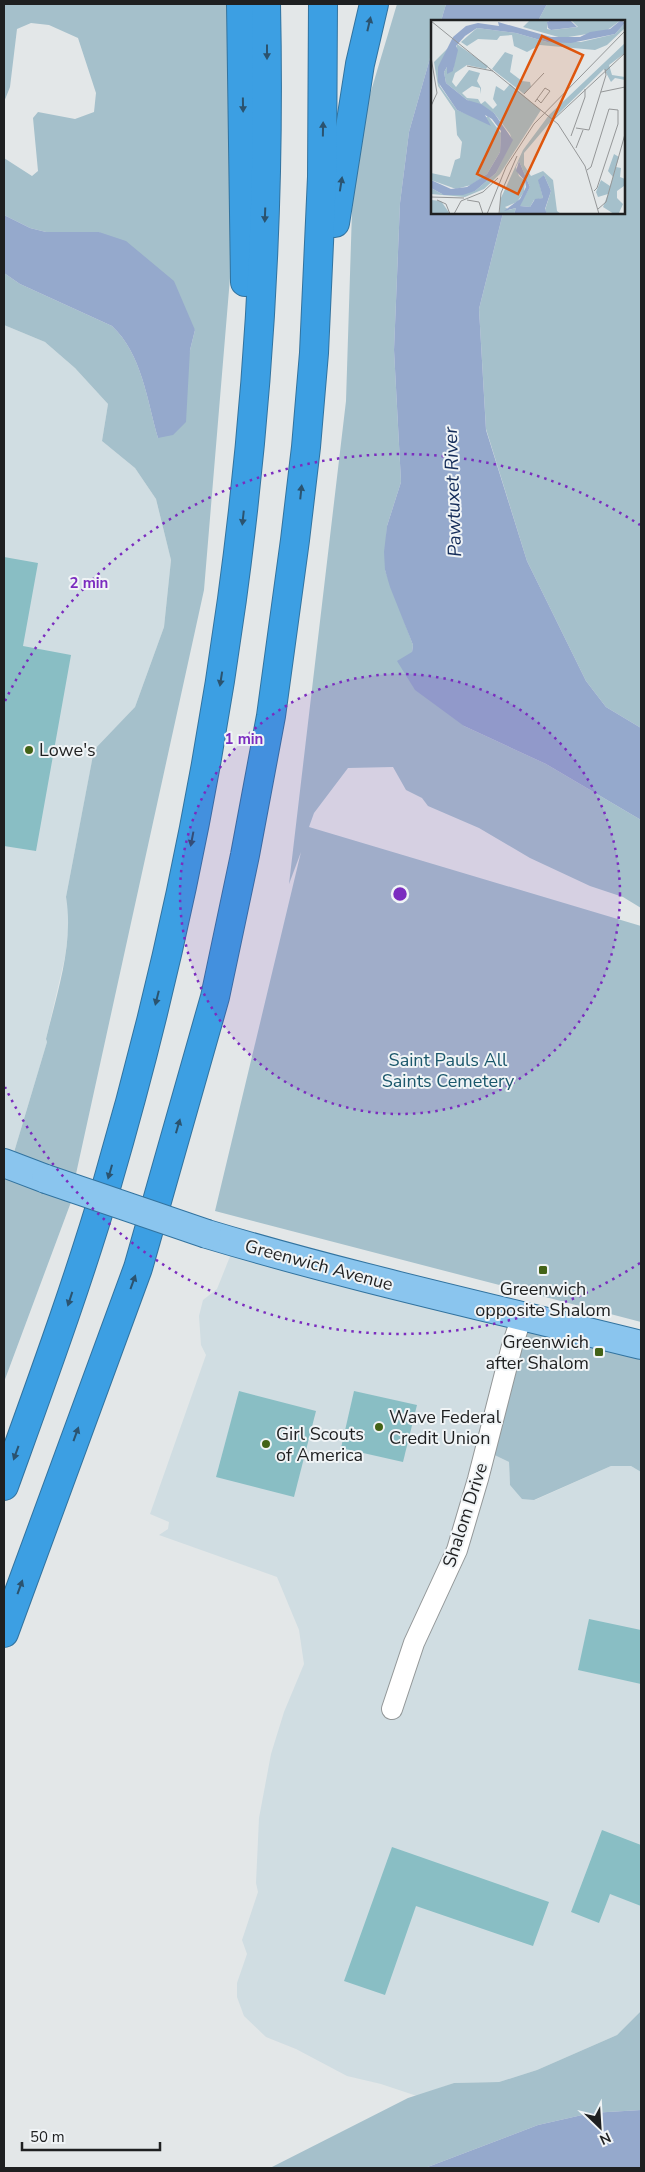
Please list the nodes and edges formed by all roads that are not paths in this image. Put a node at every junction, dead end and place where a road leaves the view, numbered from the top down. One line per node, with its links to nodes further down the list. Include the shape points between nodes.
1 (241, 4): 6 (highway, one-way to 6)
2 (266, 4): 6 (highway, one-way to 6, via 266,204)
3 (323, 4): 5 (highway, one-way to 3, via 322,177)
4 (374, 4): 5 (highway, one-way to 4, via 356,86)
5 (314, 353): 11 (highway, one-way to 5, via 138,1268 215,997 271,716 295,540)
6 (248, 470): 10 (highway, one-way to 10, via 212,735 158,996 124,1125 85,1253)
7 (4, 1163): 8 (main road, Greenwich Avenue, bridge, via 207,1234 340,1272)
8 (522, 1316): 9 (main road, Greenwich Avenue); 12 (street, Shalom Drive, via 457,1550 414,1643)
9 (641, 1344)
10 (4, 1486)
11 (4, 1633)
12 (392, 1709)

